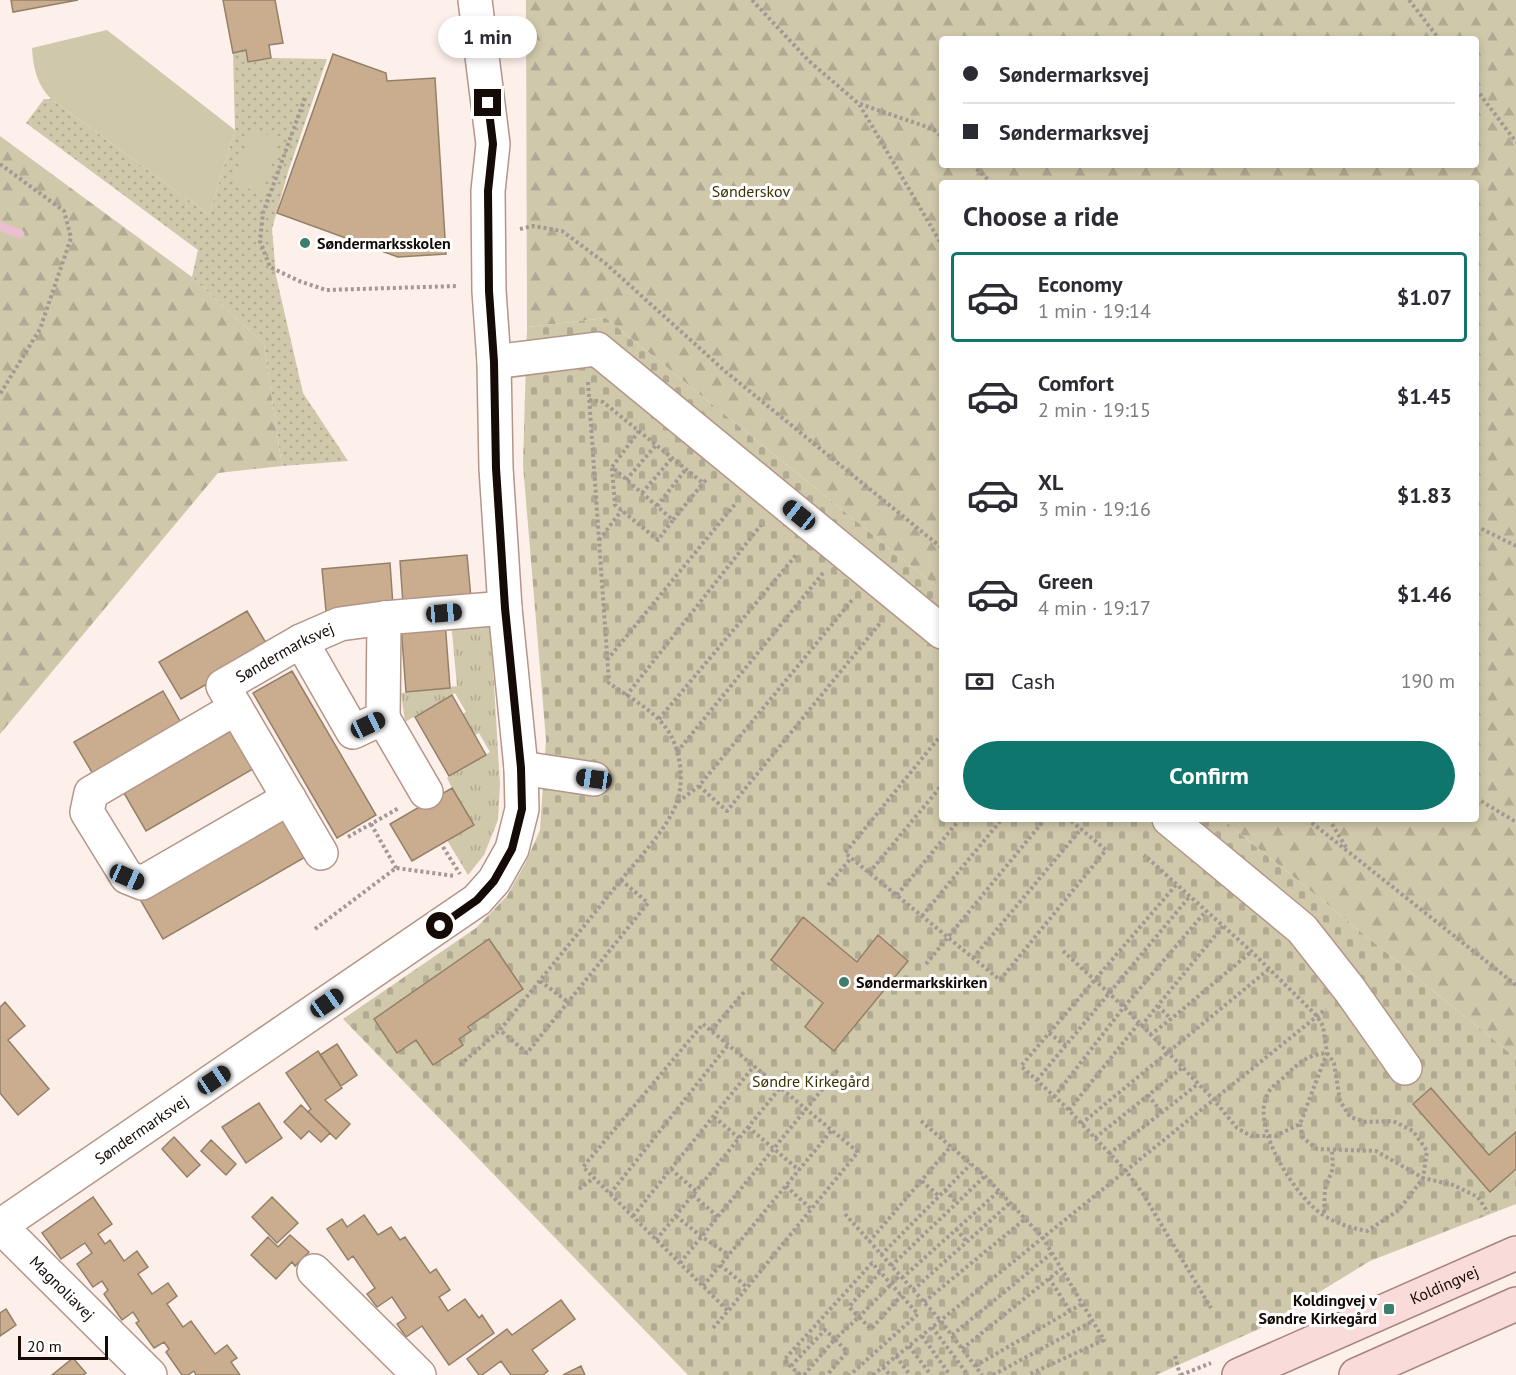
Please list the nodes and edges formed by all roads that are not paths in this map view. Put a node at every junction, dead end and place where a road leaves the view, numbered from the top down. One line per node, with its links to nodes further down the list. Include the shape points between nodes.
1 (474, 0): 2 (street, Søndermarksvej, via 493,144 488,191)
2 (494, 362): 3 (street, Søndermarksvej); 5 (street, via 597,349)
3 (505, 608): 4 (street, Søndermarksvej); 9 (street, Søndermarksvej)
4 (384, 618): 6 (street, Søndermarksvej, via 340,624); 8 (street)
5 (939, 630)
6 (301, 641): 7 (street, Søndermarksvej, via 223,686); 8 (street, via 352,732)
7 (236, 708): 12 (street, Søndermarksvej); 12 (street, via 91,793 87,812 127,877 142,883)
8 (383, 718): 11 (street)
9 (521, 768): 10 (street); 16 (street, Søndermarksvej, via 522,809 512,849 494,881 477,900)
10 (594, 779)
11 (426, 792)
12 (289, 798): 14 (street, Søndermarksvej)
13 (1173, 822): 15 (street, via 1302,929)
14 (321, 853)
15 (1405, 1068)
16 (0, 1226): 20 (street, Magnoliavej)
17 (1516, 1253): 22 (main road, Koldingvej)
18 (314, 1272): 21 (street)
19 (1516, 1304): 23 (main road)
20 (150, 1375)
21 (419, 1375)
22 (1239, 1375)
23 (1356, 1375)

